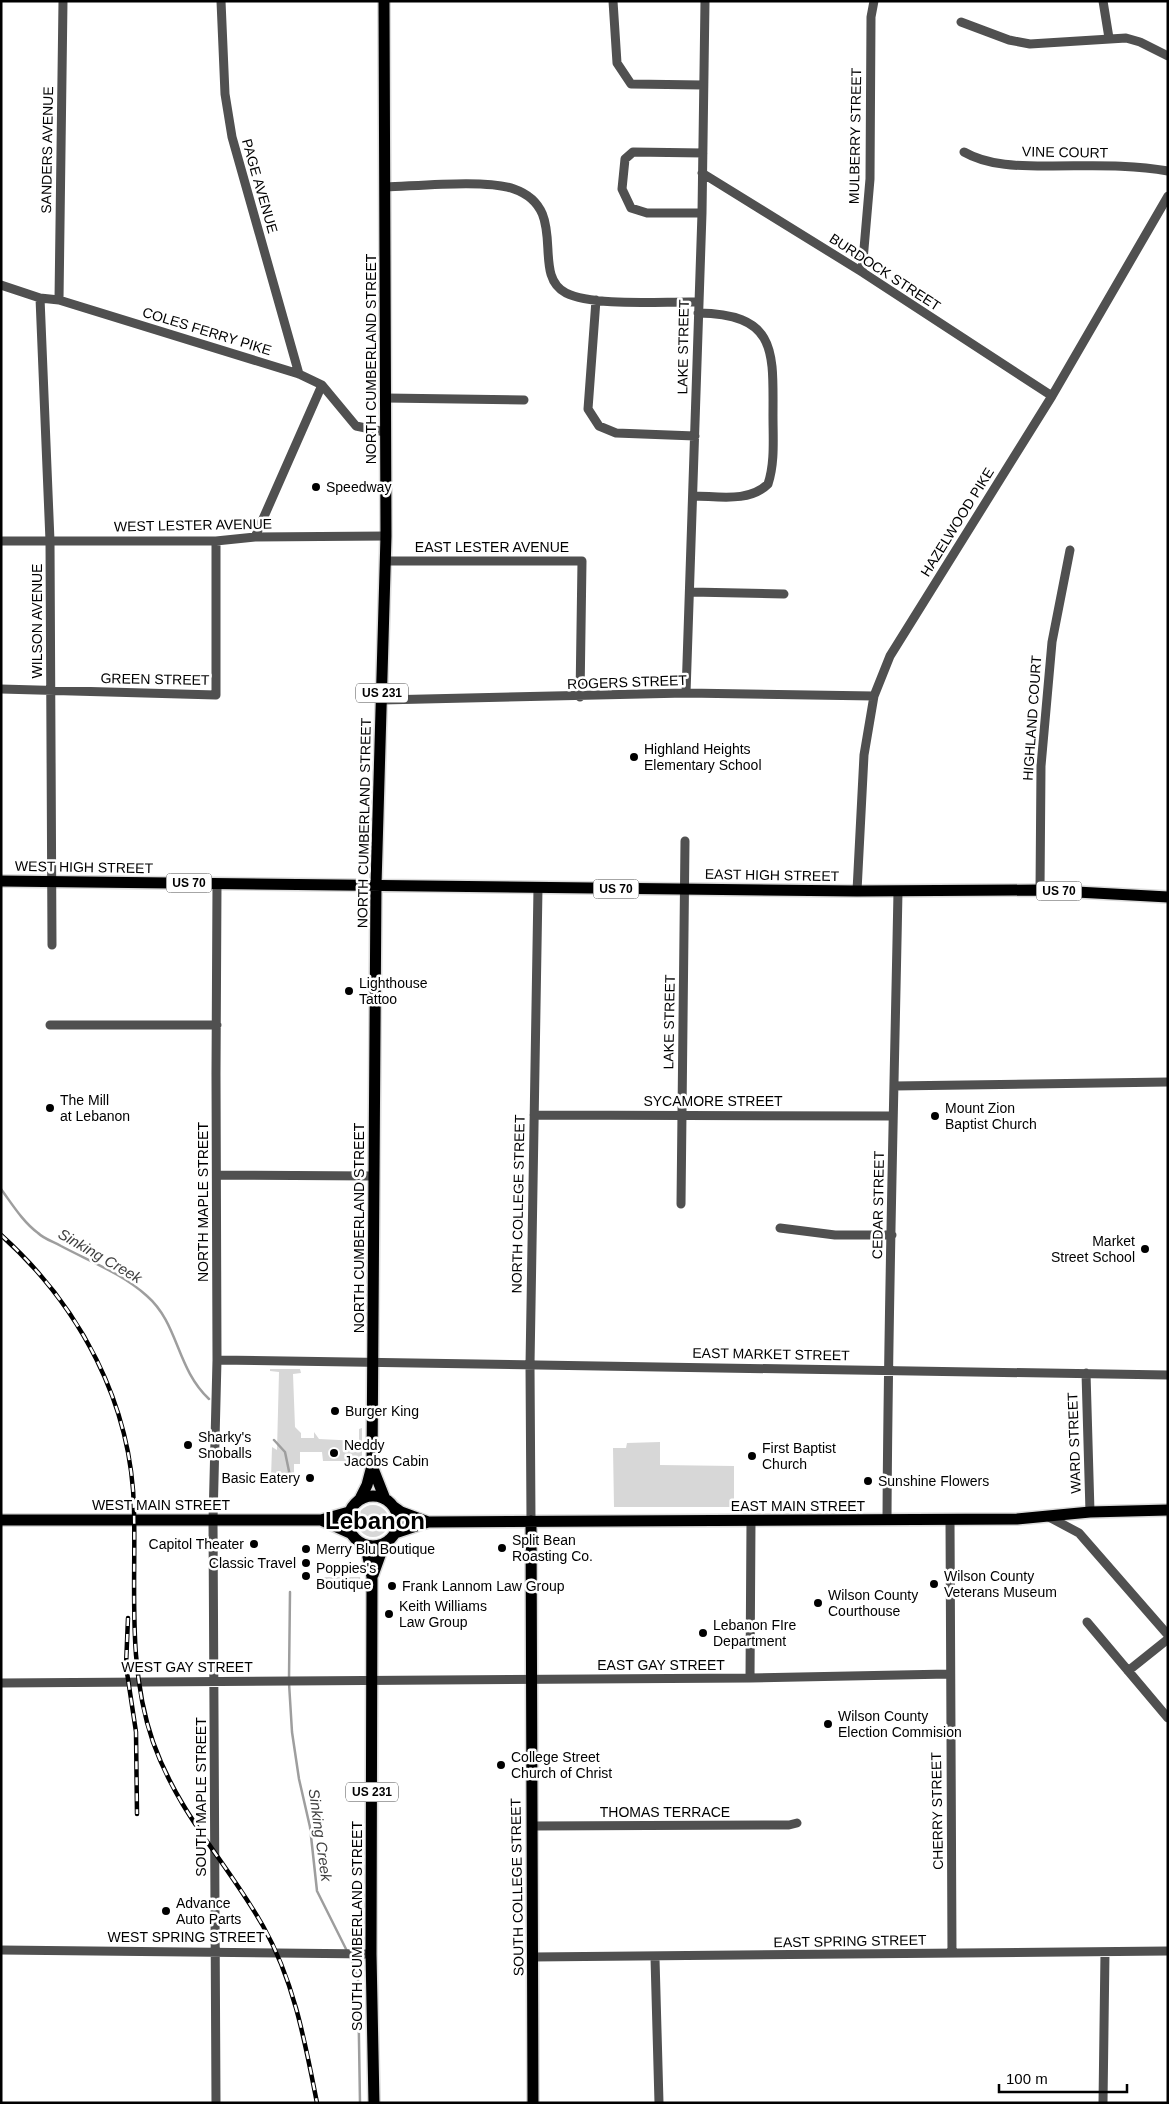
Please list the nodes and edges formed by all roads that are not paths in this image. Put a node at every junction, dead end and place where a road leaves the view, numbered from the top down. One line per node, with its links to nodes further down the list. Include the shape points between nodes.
1 (64, 1): 22 (street, SANDERS AVENUE)
2 (221, 1): 26 (street, PAGE AVENUE, via 225,94 232,137)
3 (384, 1): 16 (main road, NORTH CUMBERLAND STREET / US 231)
4 (613, 1): 11 (street, via 618,63 630,84)
5 (704, 1): 11 (street, LAKE STREET)
6 (874, 1): 19 (street, MULBERRY STREET, via 871,17 870,178)
7 (1102, 1): 9 (street)
8 (961, 22): 9 (street, via 1009,40 1030,44)
9 (1109, 38): 10 (street, via 1140,42)
10 (1168, 56)
11 (703, 85): 13 (street, LAKE STREET)
12 (964, 152): 14 (street, VINE COURT, via 978,160 1018,166 1113,166)
13 (703, 153): 15 (street, LAKE STREET); 18 (street, via 633,152 625,159 622,189 631,208 646,213)
14 (1168, 171)
15 (702, 172): 18 (street, LAKE STREET); 19 (street, BURDOCK STREET)
16 (386, 187): 23 (street, via 492,185 513,188 528,196 540,209 548,227 552,280 566,293); 29 (main road, NORTH CUMBERLAND STREET / US 231)
17 (1168, 196): 28 (street, HAZELWOOD PIKE)
18 (702, 213): 24 (street, LAKE STREET)
19 (862, 272): 28 (street, BURDOCK STREET)
20 (1, 285): 21 (street, COLES FERRY PIKE)
21 (40, 298): 22 (street, COLES FERRY PIKE); 37 (street, WILSON AVENUE)
22 (59, 300): 26 (street, COLES FERRY PIKE)
23 (596, 300): 24 (street); 32 (street, via 588,409 599,426 616,433)
24 (698, 302): 25 (street, LAKE STREET)
25 (698, 313): 32 (street, LAKE STREET); 33 (street, via 731,316 753,327 768,342 773,366 773,466 768,484 754,494)
26 (299, 374): 27 (street, COLES FERRY PIKE)
27 (322, 385): 31 (street, COLES FERRY PIKE, via 356,426); 35 (street)
28 (1052, 396): 46 (street, HAZELWOOD PIKE, via 890,656)
29 (386, 398): 30 (street); 31 (main road, NORTH CUMBERLAND STREET / US 231)
30 (524, 400)
31 (386, 432): 34 (main road, NORTH CUMBERLAND STREET / US 231)
32 (695, 436): 33 (street, LAKE STREET)
33 (693, 496): 41 (street, LAKE STREET)
34 (386, 536): 35 (street, WEST LESTER AVENUE); 40 (main road, NORTH CUMBERLAND STREET / US 231)
35 (255, 537): 38 (street, WEST LESTER AVENUE)
36 (1, 541): 37 (street, WEST LESTER AVENUE)
37 (50, 541): 38 (street, WEST LESTER AVENUE); 44 (street, WILSON AVENUE)
38 (216, 541): 44 (street, GREEN STREET, via 216,695)
39 (1070, 550): 56 (street, HIGHLAND COURT, via 1052,642 1041,766)
40 (385, 561): 47 (street, EAST LESTER AVENUE, via 582,561); 48 (main road, NORTH CUMBERLAND STREET / US 231)
41 (691, 592): 42 (street); 45 (street, LAKE STREET)
42 (784, 594)
43 (1, 689): 44 (street, GREEN STREET)
44 (51, 691): 51 (street, WILSON AVENUE)
45 (686, 693): 46 (street, ROGERS STREET); 47 (street, ROGERS STREET)
46 (874, 696): 57 (street, HAZELWOOD PIKE, via 864,754)
47 (580, 697): 48 (street, ROGERS STREET)
48 (382, 700): 53 (main road, NORTH CUMBERLAND STREET / US 231)
49 (685, 841): 55 (street, LAKE STREET)
50 (1, 882): 51 (main road, WEST HIGH STREET / US 70)
51 (52, 882): 52 (main road, WEST HIGH STREET / US 70); 60 (street, WILSON AVENUE)
52 (217, 884): 53 (main road, WEST HIGH STREET / US 70); 61 (street, NORTH MAPLE STREET)
53 (376, 884): 54 (main road, EAST HIGH STREET / US 70); 69 (main road, NORTH CUMBERLAND STREET / US 231)
54 (538, 888): 55 (main road, EAST HIGH STREET / US 70); 66 (street, NORTH COLLEGE STREET)
55 (685, 889): 57 (main road, EAST HIGH STREET / US 70); 65 (street, LAKE STREET)
56 (1040, 890): 58 (main road, EAST HIGH STREET / US 70); 59 (main road, EAST HIGH STREET / US 70)
57 (857, 891): 58 (main road, EAST HIGH STREET / US 70)
58 (898, 891): 64 (street, CEDAR STREET)
59 (1168, 897)
60 (52, 945)
61 (217, 1024): 62 (street); 68 (street, NORTH MAPLE STREET)
62 (50, 1025)
63 (1168, 1082): 64 (street)
64 (894, 1086): 67 (street, CEDAR STREET)
65 (682, 1114): 66 (street, SYCAMORE STREET); 67 (street, SYCAMORE STREET); 70 (street, LAKE STREET)
66 (534, 1115): 75 (street, NORTH COLLEGE STREET)
67 (893, 1116): 72 (street, CEDAR STREET)
68 (217, 1175): 69 (street); 73 (street, NORTH MAPLE STREET)
69 (374, 1176): 74 (main road, NORTH CUMBERLAND STREET / US 231)
70 (681, 1204)
71 (780, 1228): 72 (street, via 835,1235)
72 (892, 1235): 76 (street, CEDAR STREET)
73 (218, 1360): 74 (street, EAST MARKET STREET); 88 (street, NORTH MAPLE STREET)
74 (374, 1362): 75 (street, EAST MARKET STREET); 79 (main road, NORTH CUMBERLAND STREET / US 231)
75 (530, 1366): 76 (street, EAST MARKET STREET); 92 (street, NORTH COLLEGE STREET)
76 (887, 1370): 77 (street, EAST MARKET STREET); 90 (street, CEDAR STREET)
77 (1086, 1373): 78 (street, EAST MARKET STREET); 85 (street, WARD STREET)
78 (1168, 1374)
79 (372, 1466): 80 (main road, NORTH CUMBERLAND STREET / US 231, via 368,1485); 81 (main road, NORTH CUMBERLAND STREET / US 231)
80 (360, 1499): 81 (main road, via 372,1496); 84 (main road, US 231)
81 (385, 1499): 82 (main road, US 231)
82 (394, 1507): 94 (main road, EAST MAIN STREET); 96 (main road, via 398,1517)
83 (1168, 1510): 85 (main road, EAST MAIN STREET)
84 (349, 1512): 89 (main road, WEST MAIN STREET); 95 (main road)
85 (1090, 1512): 86 (main road, EAST MAIN STREET)
86 (1050, 1517): 91 (main road, EAST MAIN STREET); 100 (street, via 1079,1533)
87 (1, 1520): 88 (main road, WEST MAIN STREET)
88 (213, 1520): 89 (main road, WEST MAIN STREET); 106 (street, SOUTH MAPLE STREET)
89 (321, 1520): 95 (main road, WEST MAIN STREET)
90 (887, 1520): 91 (main road, EAST MAIN STREET); 93 (main road, EAST MAIN STREET)
91 (950, 1520): 103 (street, CHERRY STREET)
92 (531, 1521): 93 (main road, EAST MAIN STREET); 94 (main road, EAST MAIN STREET); 105 (main road, SOUTH COLLEGE STREET)
93 (751, 1521): 104 (street)
94 (428, 1522): 96 (main road, EAST MAIN STREET)
95 (350, 1533): 97 (main road, US 231)
96 (392, 1537): 97 (main road, via 374,1546); 98 (main road, via 382,1550)
97 (360, 1543): 98 (main road, SOUTH CUMBERLAND STREET / US 231, via 367,1552)
98 (372, 1577): 107 (main road, SOUTH CUMBERLAND STREET / US 231)
99 (1087, 1622): 102 (street)
100 (1168, 1635)
101 (1168, 1639): 102 (street)
102 (1128, 1671): 109 (street)
103 (949, 1674): 104 (street, EAST GAY STREET); 116 (street, CHERRY STREET)
104 (750, 1678): 105 (street, EAST GAY STREET)
105 (532, 1679): 107 (street, EAST GAY STREET); 111 (main road, SOUTH COLLEGE STREET)
106 (215, 1681): 107 (street, WEST GAY STREET); 108 (street, WEST GAY STREET); 113 (street, SOUTH MAPLE STREET)
107 (372, 1681): 117 (main road, SOUTH CUMBERLAND STREET / US 231)
108 (1, 1683)
109 (1168, 1718)
110 (797, 1823): 111 (street, THOMAS TERRACE)
111 (532, 1826): 118 (main road, SOUTH COLLEGE STREET)
112 (1, 1950): 113 (street, WEST SPRING STREET)
113 (216, 1951): 117 (street, WEST SPRING STREET); 120 (street, SOUTH MAPLE STREET)
114 (1168, 1951): 115 (street, EAST SPRING STREET)
115 (1105, 1952): 116 (street, EAST SPRING STREET); 124 (street)
116 (952, 1953): 119 (street, EAST SPRING STREET)
117 (371, 1954): 121 (main road, SOUTH CUMBERLAND STREET / US 231)
118 (533, 1958): 119 (street, EAST SPRING STREET); 122 (main road, SOUTH COLLEGE STREET)
119 (655, 1958): 123 (street)
120 (216, 2103)
121 (374, 2103)
122 (533, 2103)
123 (659, 2103)
124 (1103, 2103)

